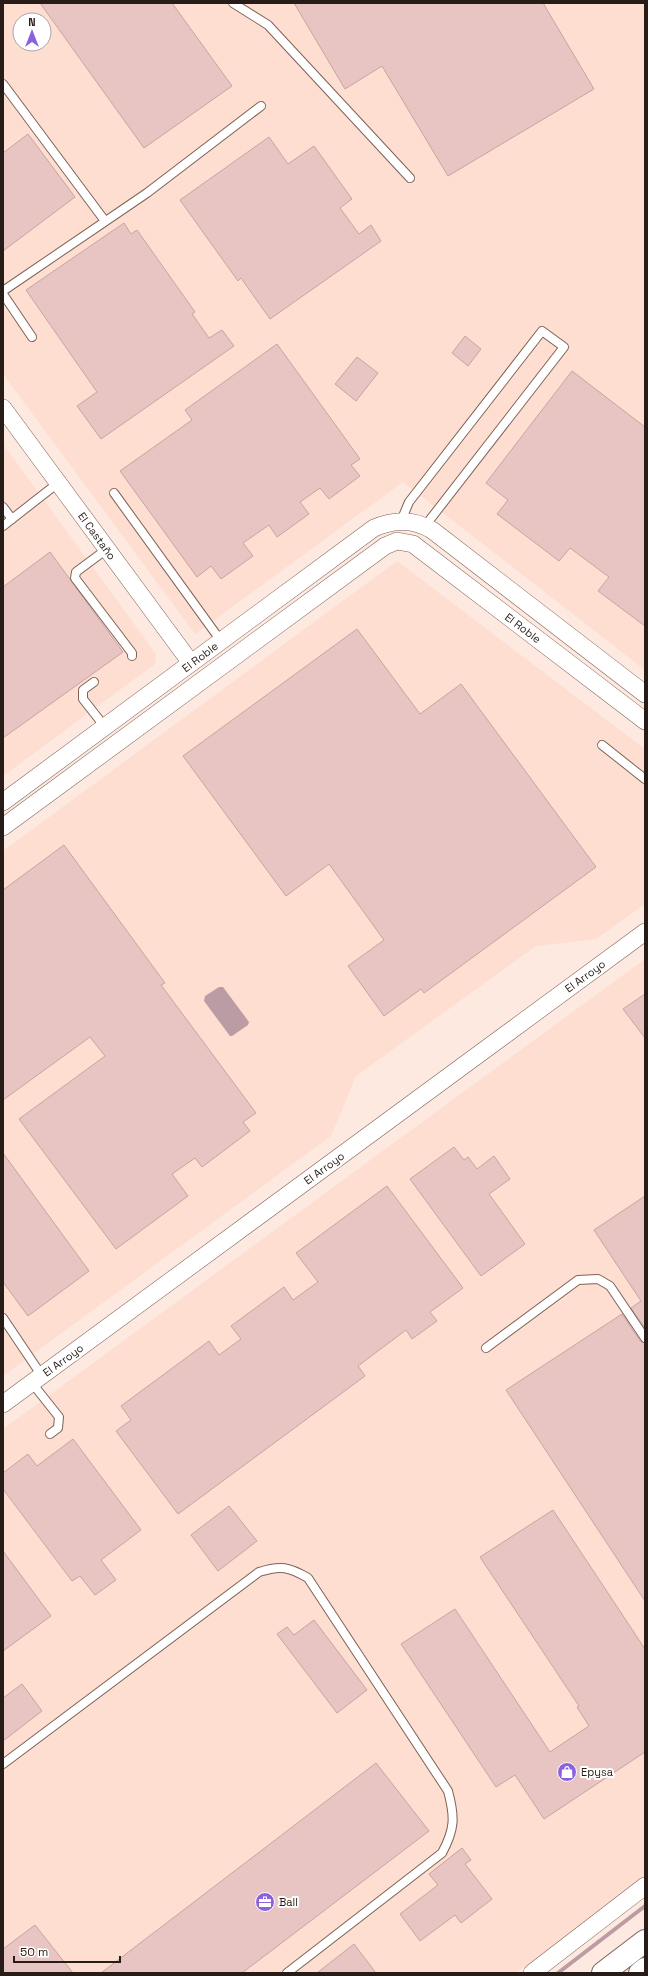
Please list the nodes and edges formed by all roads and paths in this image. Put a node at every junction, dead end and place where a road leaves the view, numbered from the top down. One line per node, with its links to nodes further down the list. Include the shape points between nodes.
1 (233, 3): 4 (lane, via 268,25)
2 (3, 84): 5 (lane)
3 (262, 106): 5 (lane)
4 (410, 178)
5 (105, 222): 6 (lane)
6 (3, 292): 7 (lane)
7 (32, 337)
8 (3, 408): 9 (street, El Castaño)
9 (58, 483): 12 (lane); 17 (street, El Castaño)
10 (114, 493): 18 (lane)
11 (3, 506): 12 (lane)
12 (12, 519): 14 (lane)
13 (401, 521): 15 (street, El Roble); 15 (lane, via 409,502 542,331 564,347); 16 (street); 18 (street, El Roble, via 374,528)
14 (3, 526)
15 (425, 526): 22 (street, El Roble)
16 (397, 541): 23 (street, El Roble, via 413,544); 28 (street, El Roble, via 385,546)
17 (107, 549): 19 (lane, via 76,572 75,578); 20 (street, El Castaño)
18 (221, 641): 20 (street, El Roble)
19 (132, 656)
20 (191, 663): 24 (street, El Roble)
21 (94, 682): 24 (lane, via 83,690 83,699)
22 (645, 694)
23 (645, 721)
24 (105, 727): 27 (street, El Roble)
25 (602, 745): 26 (lane)
26 (645, 779)
27 (4, 801): 28 (street)
28 (10, 822)
29 (645, 932): 33 (street, El Arroyo)
30 (3, 1318): 33 (lane)
31 (645, 1338): 32 (lane, via 610,1286 598,1279 578,1280)
32 (486, 1348)
33 (37, 1379): 34 (street, El Arroyo); 35 (lane, via 59,1417 58,1428)
34 (3, 1404)
35 (50, 1434)
36 (3, 1764): 40 (lane, via 259,1572 287,1567 308,1578 448,1791 454,1822 451,1837 442,1853)
37 (645, 1886): 41 (street)
38 (645, 1941): 42 (main road)
39 (645, 1969): 43 (main road)
40 (287, 1973)
41 (532, 1973)
42 (603, 1973)
43 (640, 1973)

